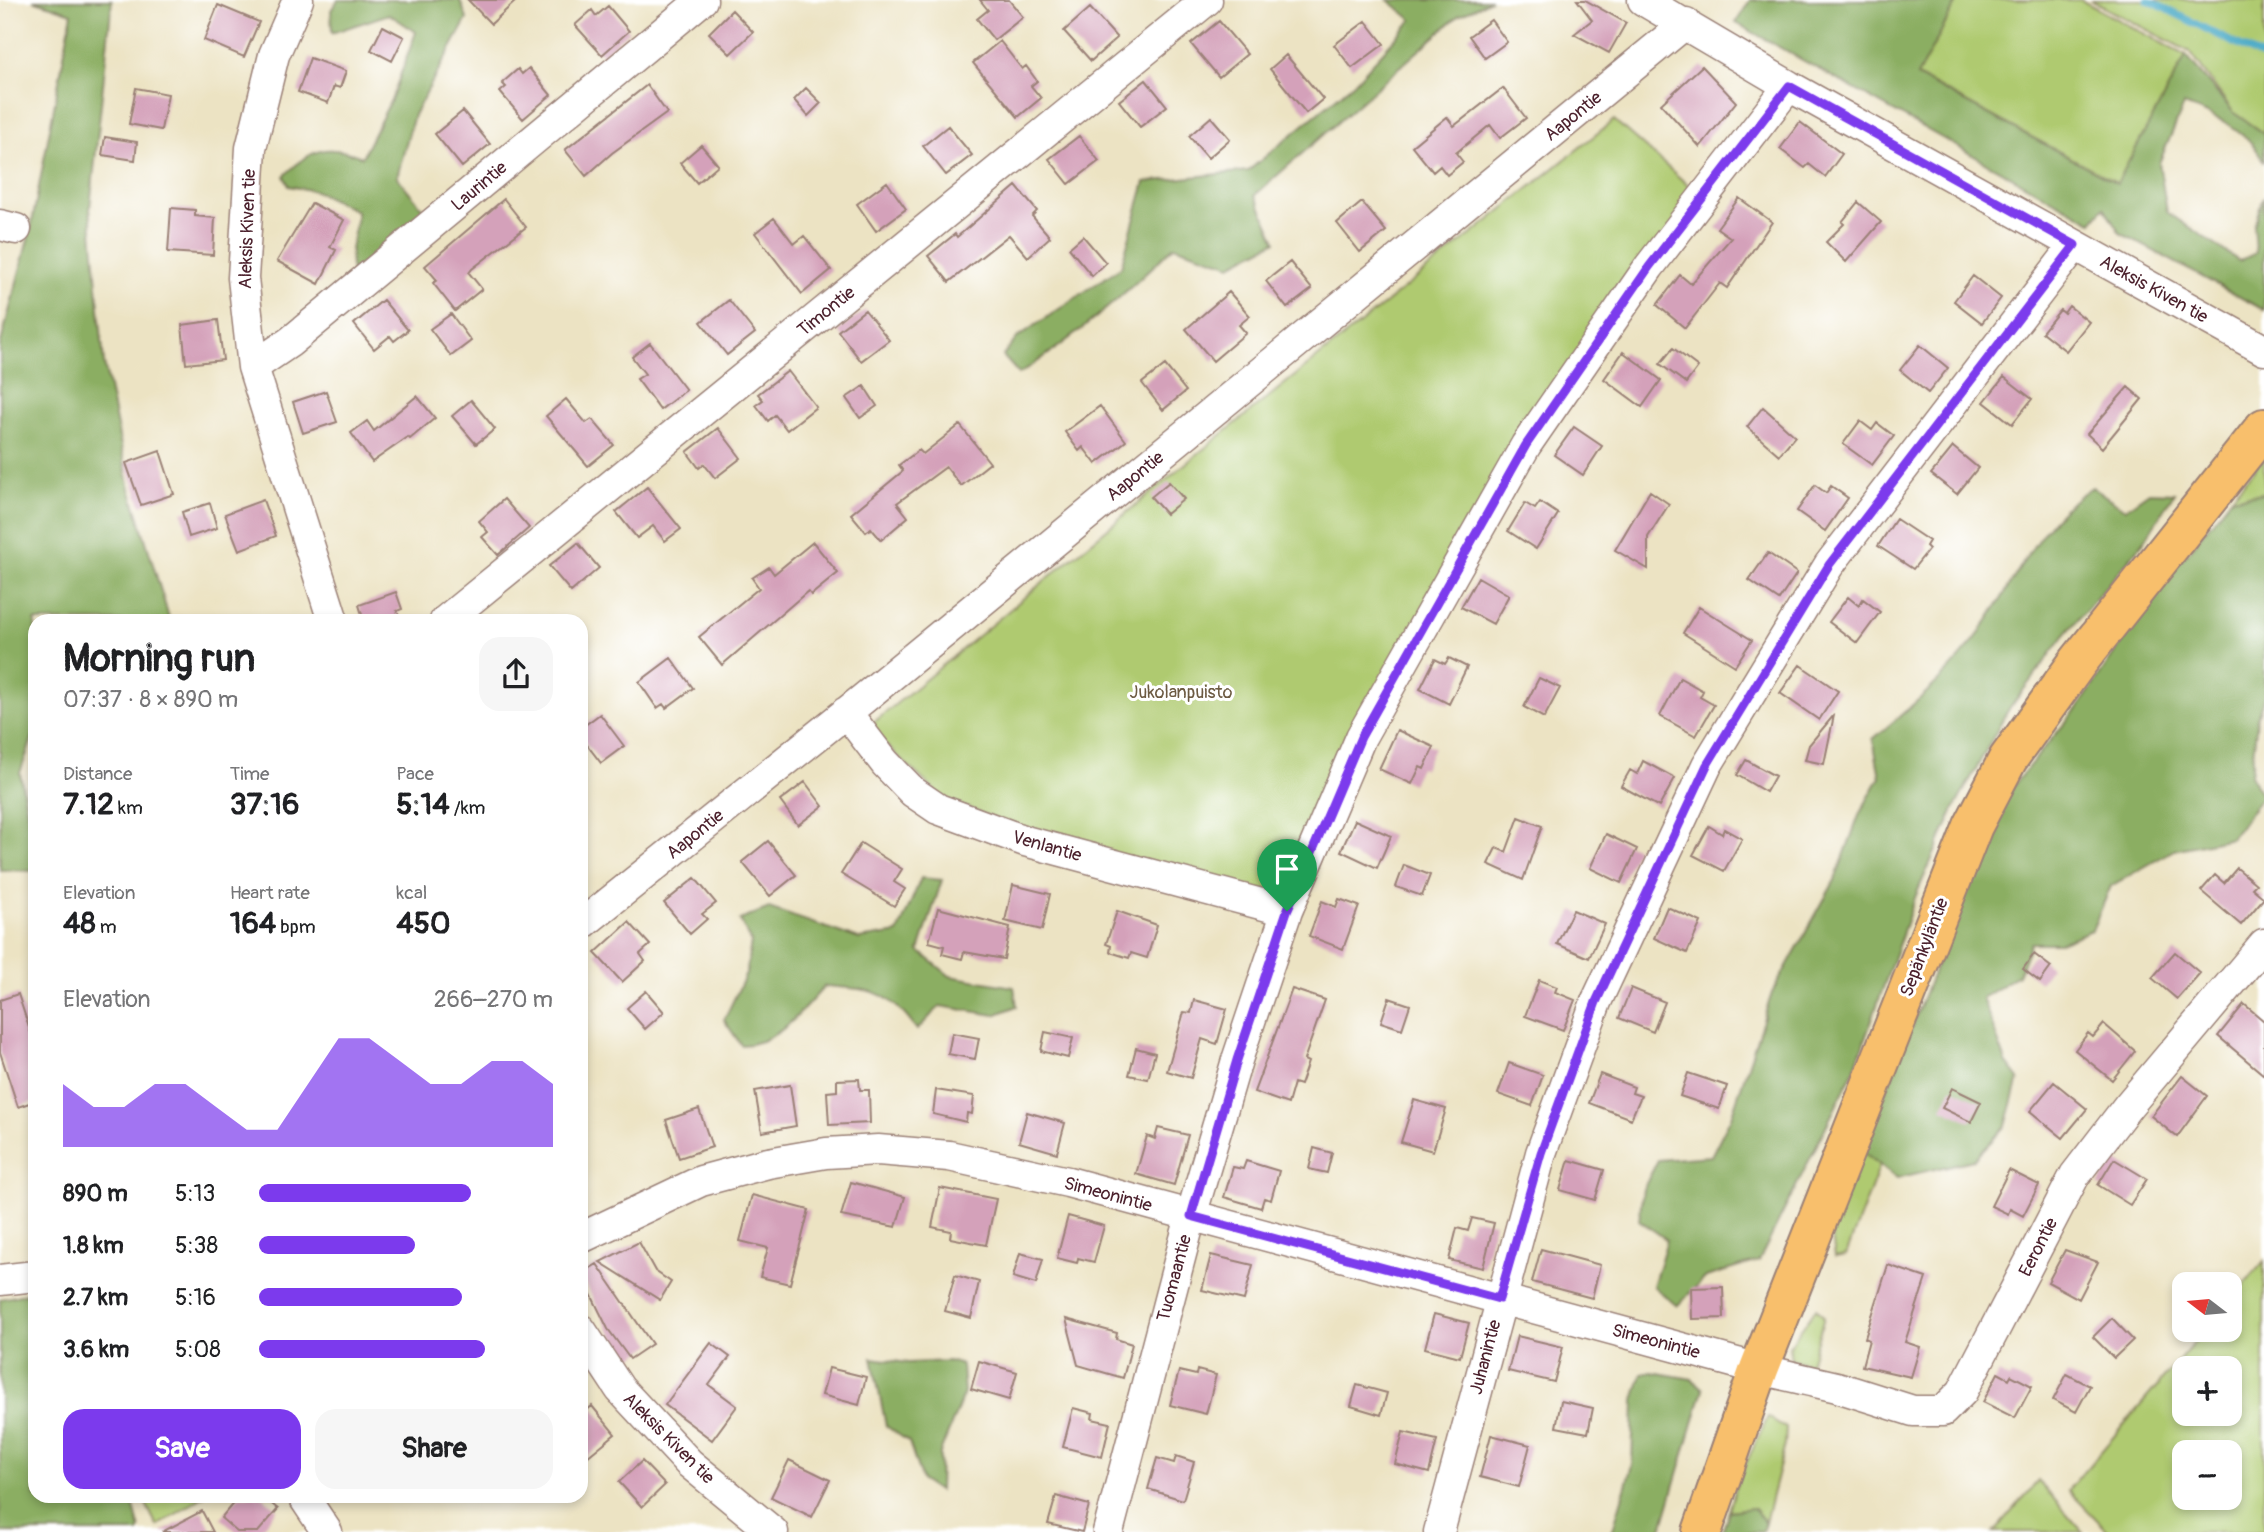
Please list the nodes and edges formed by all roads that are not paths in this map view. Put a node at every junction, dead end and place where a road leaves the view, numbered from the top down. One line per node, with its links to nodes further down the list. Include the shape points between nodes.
1 (298, 0): 9 (street, Aleksis Kiven tie, via 274,55 251,148 243,278)
2 (702, 0): 9 (street, Laurintie, via 290,342)
3 (1207, 0): 12 (street, Timontie)
4 (1643, 0): 5 (street, Aleksis Kiven tie)
5 (1686, 23): 6 (street, Aleksis Kiven tie); 13 (street, Aapontie)
6 (1789, 86): 7 (street, Aleksis Kiven tie); 14 (street, Tuomaantie, via 1649,267 1509,471 1361,737)
7 (2075, 245): 8 (street, Aleksis Kiven tie); 21 (street, Juhanintie, via 1829,565 1707,765 1596,1002 1541,1153)
8 (2264, 351)
9 (253, 367): 11 (street, Aleksis Kiven tie)
10 (2264, 428): 23 (main road, Sepänkyläntie, via 2078,662 2002,770 1951,876)
11 (331, 614)
12 (454, 614)
13 (846, 712): 14 (street, Venlantie, via 885,763 938,809 1025,841); 15 (street, Aapontie)
14 (1287, 911): 17 (street, Tuomaantie)
15 (588, 919)
16 (2264, 944): 23 (street, Eerontie, via 2075,1175 1962,1392 1943,1411 1913,1411)
17 (1191, 1216): 18 (street, Simeonintie, via 949,1156 878,1150 768,1163 701,1181); 21 (street, Simeonintie); 27 (street, Tuomaantie)
18 (588, 1235)
19 (28, 1277): 20 (street)
20 (0, 1280)
21 (1499, 1299): 23 (street, Simeonintie); 28 (street, Juhanintie)
22 (588, 1341): 26 (street, Aleksis Kiven tie, via 620,1389 690,1463)
23 (1759, 1369): 29 (main road, Sepänkyläntie)
24 (308, 1503): 25 (street)
25 (327, 1532)
26 (773, 1532)
27 (1108, 1532)
28 (1439, 1532)
29 (1702, 1532)

